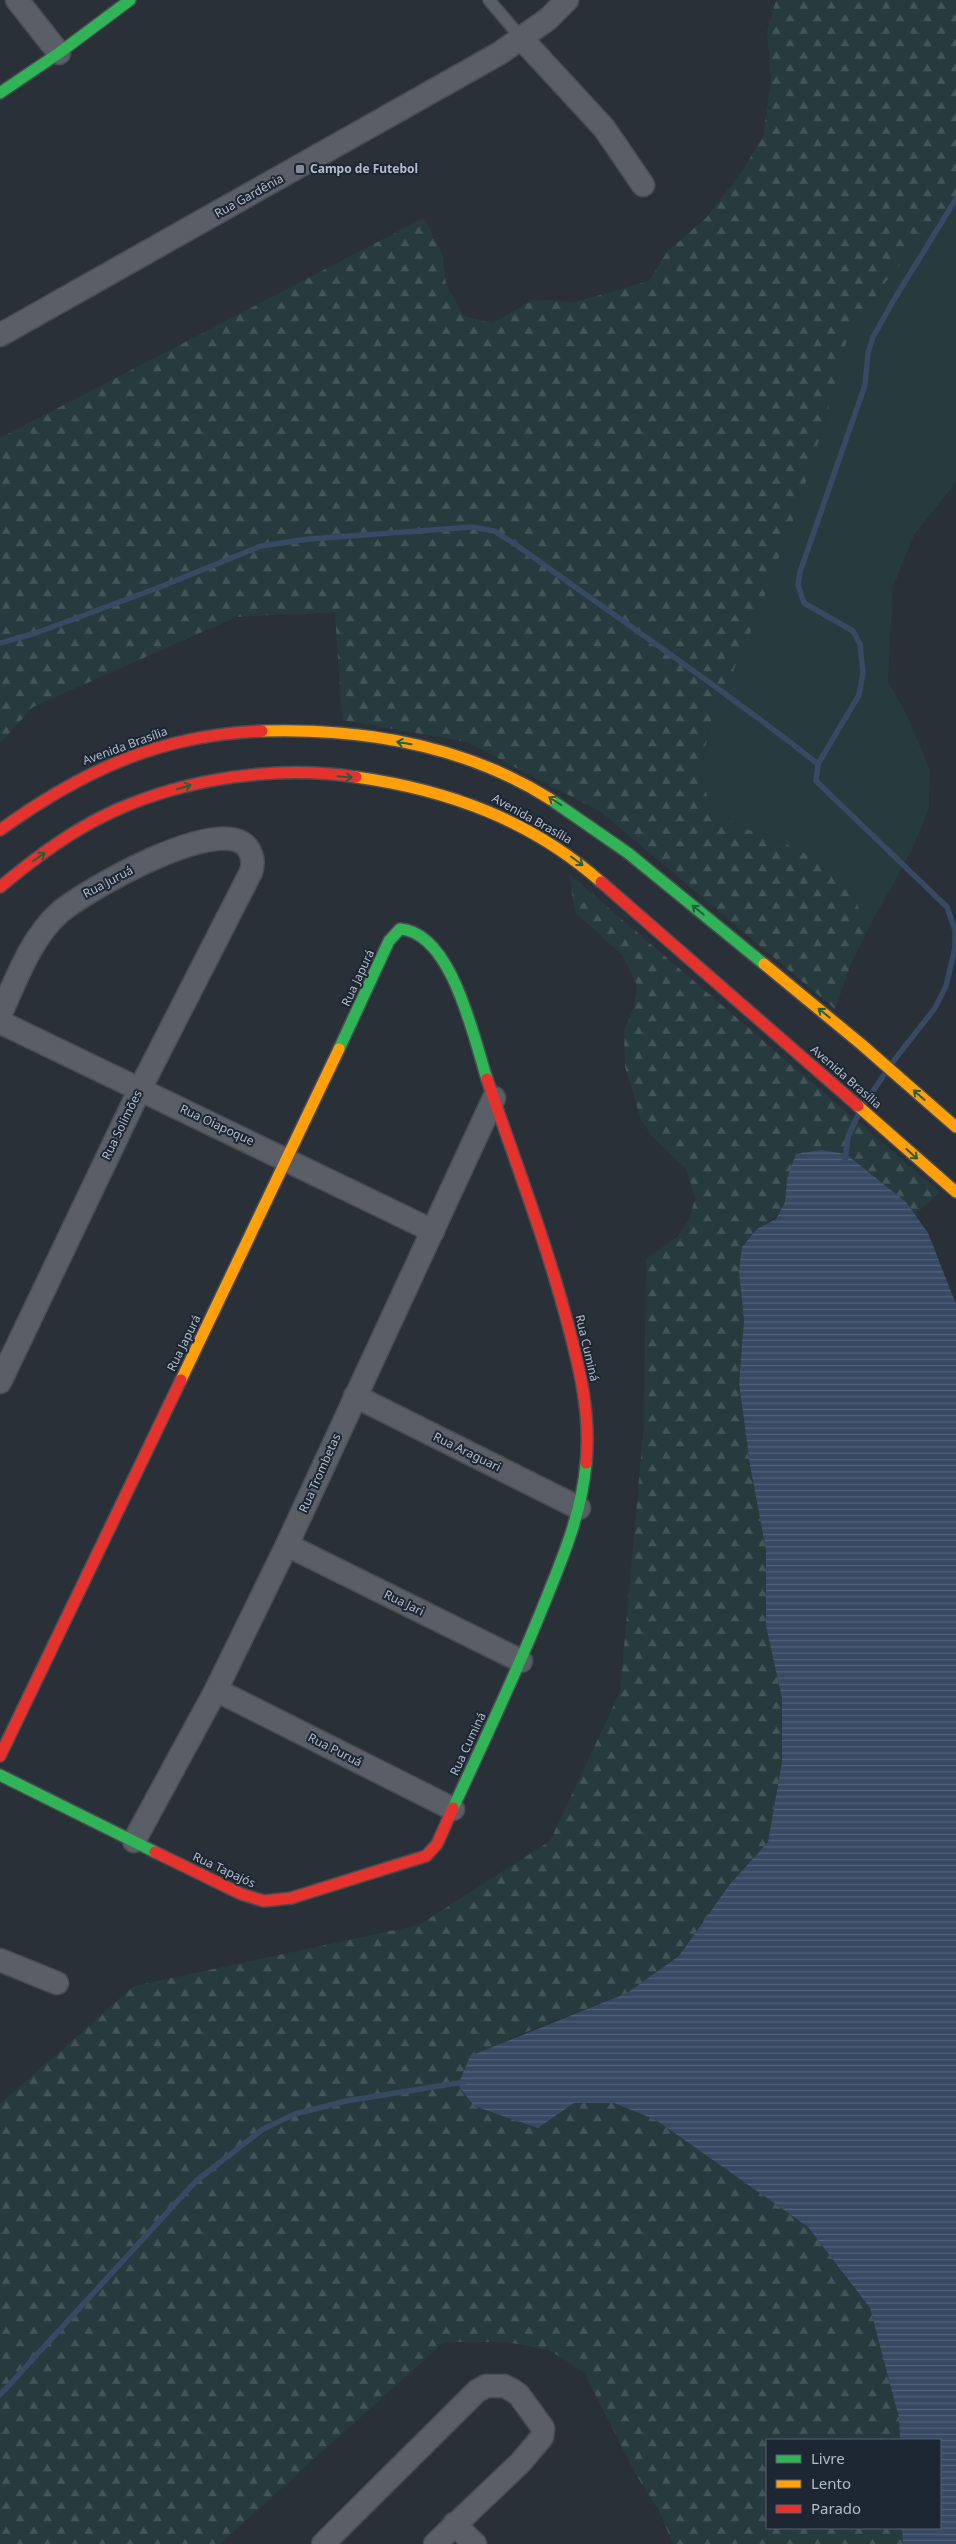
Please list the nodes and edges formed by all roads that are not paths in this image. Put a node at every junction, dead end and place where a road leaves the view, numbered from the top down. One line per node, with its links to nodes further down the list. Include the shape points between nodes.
1 (18, 0): 6 (street)
2 (130, 0): 6 (street)
3 (489, 0): 5 (lane)
4 (567, 0): 5 (street, Rua Gardênia)
5 (522, 39): 8 (street, via 604,128); 9 (street, Rua Gardênia)
6 (59, 53): 7 (street)
7 (0, 93)
8 (643, 185)
9 (0, 335)
10 (0, 830): 18 (street, Avenida Brasília, one-way to 10, via 861,1044 588,823 546,796 493,769 432,748 360,735 300,730 229,734 170,743 90,772 37,802)
11 (251, 872): 14 (street, Rua Juruá, via 253,864 246,846 238,840 216,837 150,860 82,896 57,915 43,931); 16 (street, Rua Solimões)
12 (0, 887): 20 (street, Avenida Brasília, one-way to 20, via 71,834 130,804 190,785 249,774 300,774 420,787 482,807 548,840 579,862)
13 (390, 941): 17 (street, Rua Cuminá, via 400,929 406,929 424,938 435,949 453,981); 19 (street, Rua Japurá)
14 (0, 1015)
15 (0, 1022): 16 (street, Rua Oiapoque)
16 (140, 1089): 19 (street, Rua Oiapoque); 22 (street, Rua Solimões)
17 (494, 1098): 21 (street, Rua Trombetas); 24 (street, Rua Cuminá, via 531,1200 582,1382 588,1456)
18 (956, 1127)
19 (288, 1159): 21 (street, Rua Oiapoque); 28 (street, Rua Japurá)
20 (956, 1192)
21 (433, 1231): 23 (street, Rua Trombetas)
22 (0, 1382)
23 (354, 1396): 24 (street, Rua Araguari); 25 (street, Rua Trombetas)
24 (579, 1508): 26 (street, Rua Cuminá, via 558,1571)
25 (287, 1545): 26 (street, Rua Jari); 27 (street, Rua Trombetas)
26 (521, 1661): 30 (street, Rua Cuminá)
27 (216, 1690): 30 (street, Rua Puruá); 31 (street, Rua Trombetas)
28 (0, 1756)
29 (0, 1775): 31 (street, Rua Tapajós)
30 (453, 1809): 31 (street, Rua Tapajós, via 434,1849 426,1856 278,1901 252,1899)
31 (134, 1841)
32 (0, 1960): 33 (street)
33 (57, 1984)
34 (454, 2524): 35 (street, via 521,2462 542,2437 543,2428 519,2395 504,2386 486,2386 477,2391); 36 (street); 37 (street)
35 (323, 2544)
36 (435, 2544)
37 (475, 2544)

